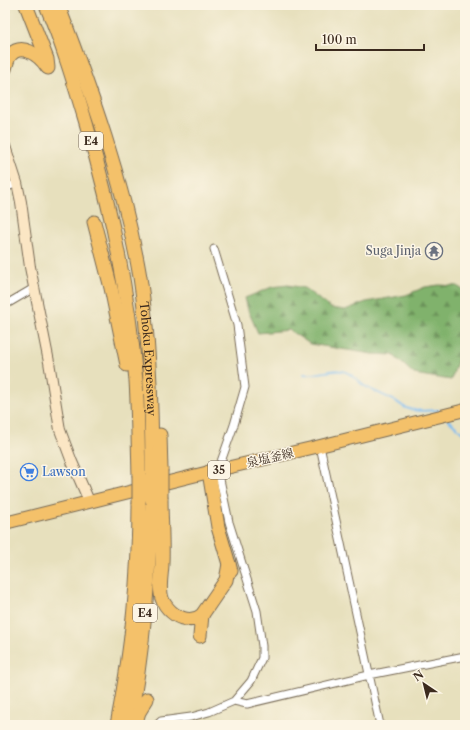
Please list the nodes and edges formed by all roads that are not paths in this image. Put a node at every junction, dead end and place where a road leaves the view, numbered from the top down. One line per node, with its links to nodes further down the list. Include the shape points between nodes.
1 (26, 5): 4 (highway, via 47,59 48,68 39,57 28,50 22,50 9,57)
2 (46, 5): 13 (highway, Tohoku Expressway / E4, via 82,110 111,218 133,352)
3 (58, 5): 16 (highway, Tohoku Expressway / E4, via 108,147 126,211 140,277 149,354)
4 (5, 69)
5 (5, 146): 6 (street)
6 (17, 183): 7 (street); 10 (street)
7 (5, 188)
8 (94, 222): 13 (highway, via 111,288 130,382)
9 (214, 249): 15 (street, via 237,326 245,387 234,425)
10 (34, 288): 11 (street); 18 (street, via 60,430)
11 (5, 305)
12 (465, 410): 14 (main road, 泉塩釜線 / 35)
13 (138, 440): 16 (highway, Tohoku Expressway / E4)
14 (320, 446): 15 (main road, 泉塩釜線 / 35); 23 (street)
15 (213, 471): 18 (main road, 泉塩釜線 / 35); 20 (highway, via 218,527 229,564 226,580); 25 (street, via 257,612 262,646 262,658 258,668)
16 (151, 472): 17 (highway, Tohoku Expressway / E4, bridge); 17 (highway, bridge)
17 (150, 501): 20 (highway, via 162,562 161,594 168,609 176,616 190,620); 26 (highway, Tohoku Expressway / E4, via 139,532 127,663); 27 (highway, Tohoku Expressway / E4, via 144,617)
18 (89, 502): 19 (main road, 泉塩釜線 / 35)
19 (5, 523)
20 (204, 619): 21 (highway)
21 (200, 636)
22 (465, 656): 23 (street)
23 (369, 675): 25 (street, via 247,704); 30 (street)
24 (147, 699): 28 (highway)
25 (234, 701): 29 (street, via 209,712 161,721)
26 (117, 725)
27 (128, 725)
28 (135, 725)
29 (157, 725)
30 (380, 725)

